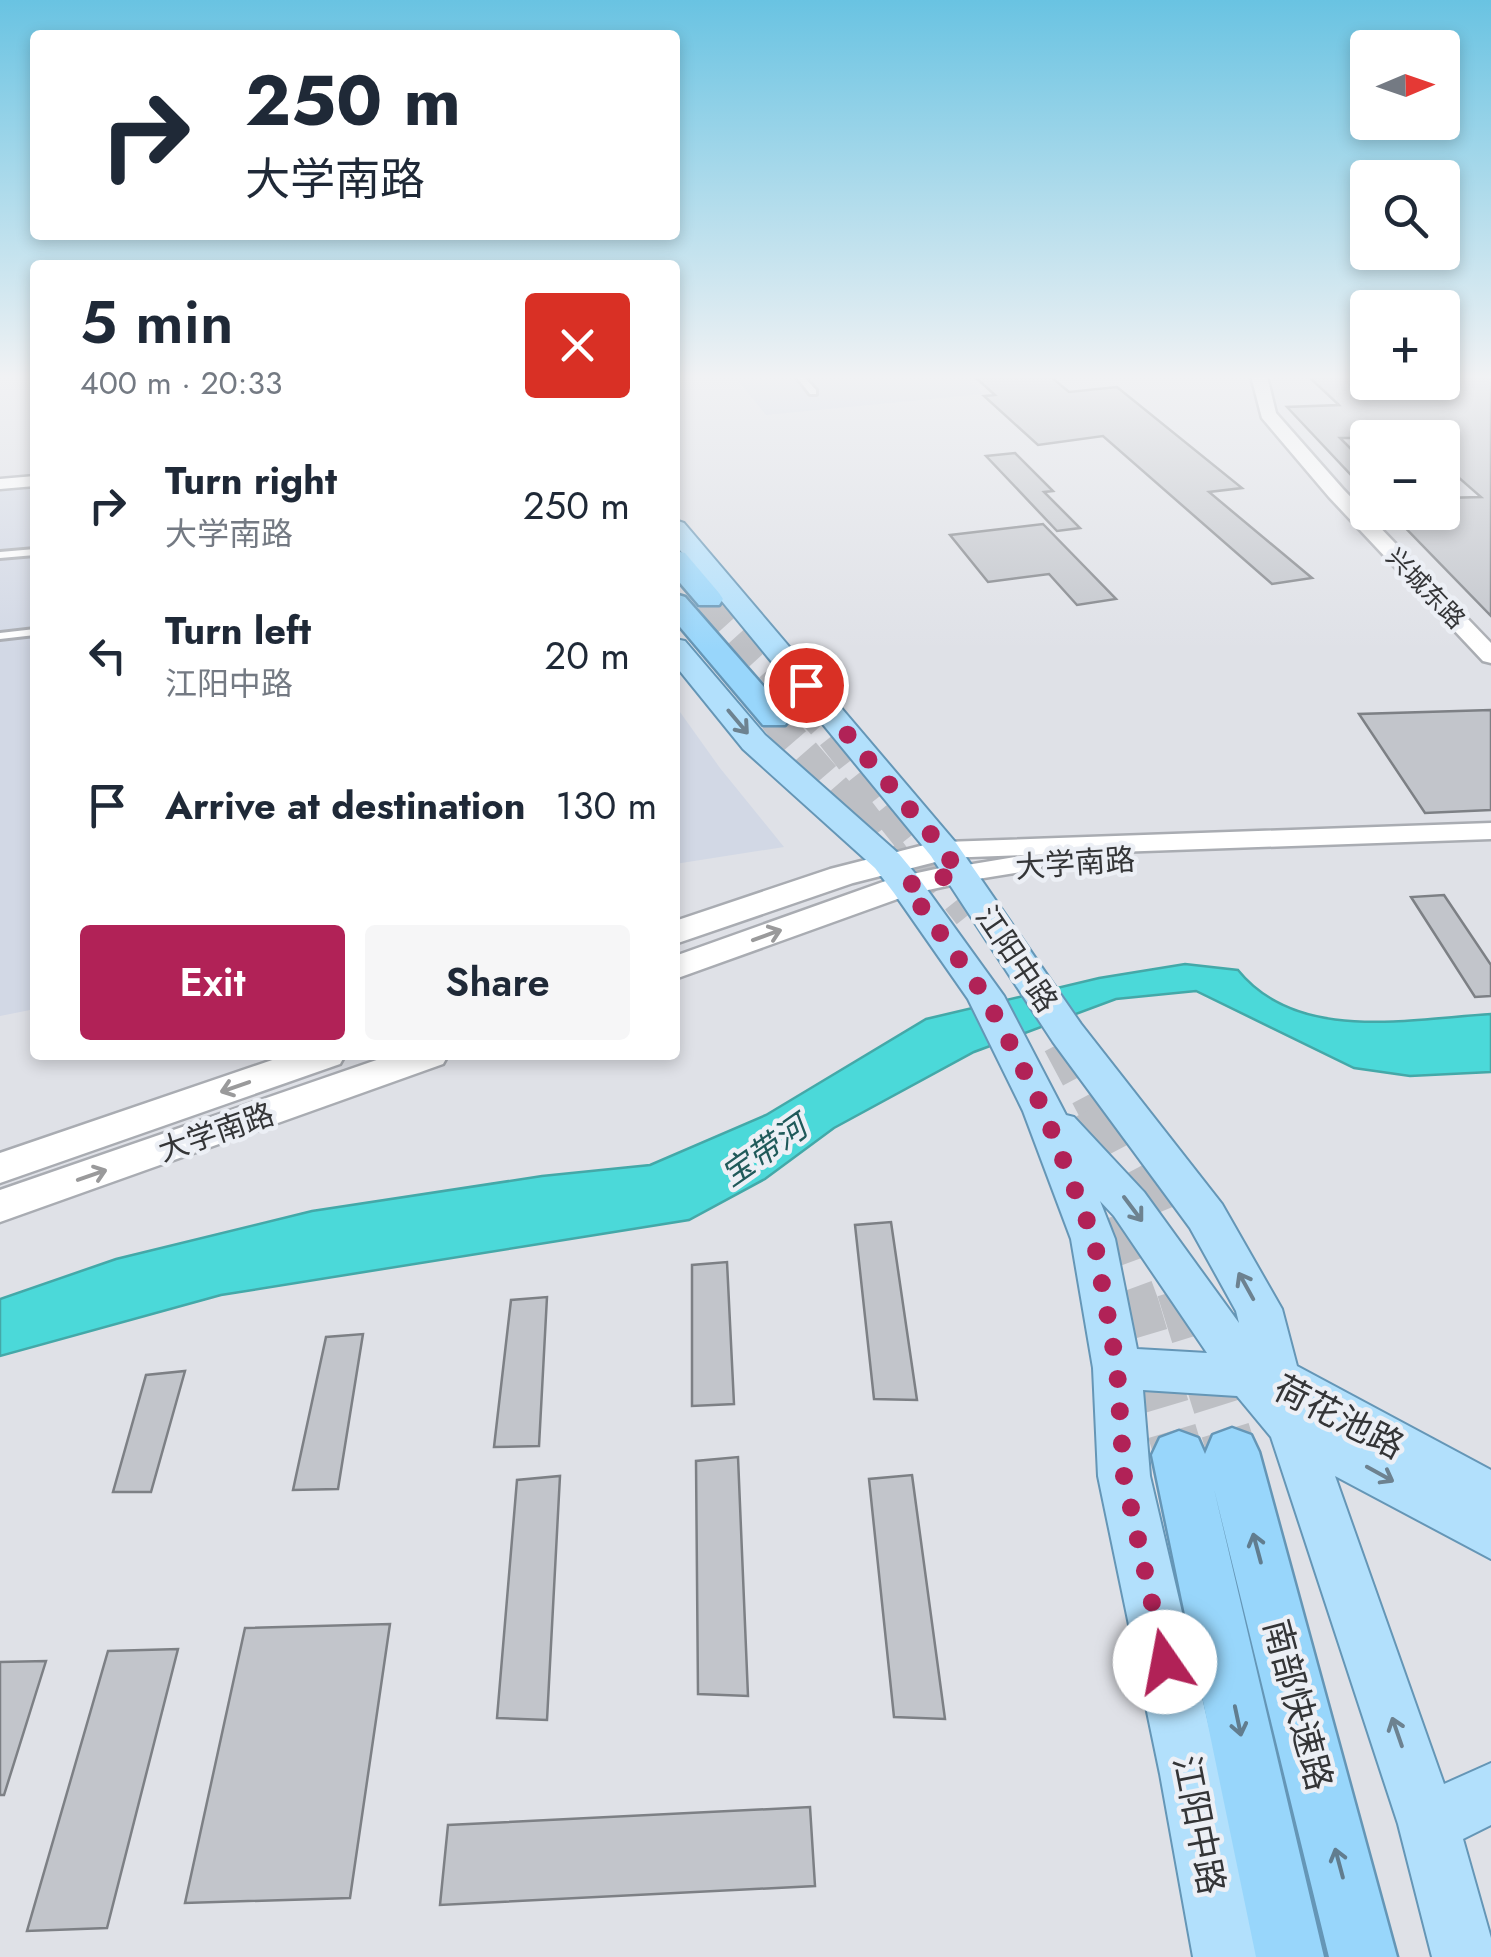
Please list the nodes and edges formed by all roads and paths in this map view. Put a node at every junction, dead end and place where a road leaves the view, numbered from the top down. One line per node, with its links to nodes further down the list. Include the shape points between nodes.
1 (1314, 467): 13 (street, 兴城东路)
2 (30, 481): 3 (street)
3 (0, 484)
4 (680, 534): 17 (main road, 江阳中路)
5 (30, 552): 6 (lane)
6 (0, 555)
7 (680, 565): 8 (highway)
8 (709, 599)
9 (680, 609): 14 (highway)
10 (30, 633): 11 (lane)
11 (0, 636)
12 (680, 653): 18 (main road, 江阳中路, one-way to 18, via 754,742)
13 (1491, 656)
14 (774, 718)
15 (1491, 831): 17 (street, 大学南路)
16 (1491, 846): 17 (street, 大学南路)
17 (952, 862): 18 (main road, 大学南路); 27 (main road, 江阳中路, one-way to 17, via 1258,1309 1206,1216 1066,1033)
18 (897, 873): 19 (main road, 大学南路); 20 (main road, 大学南路, one-way to 18); 23 (main road, 江阳中路, via 985,996)
19 (680, 932)
20 (680, 966)
21 (313, 1060): 24 (main road, 大学南路, one-way to 24)
22 (416, 1060): 25 (main road, 大学南路, one-way to 22)
23 (1044, 1111): 26 (main road, 江阳中路, via 1094,1239); 27 (main road, 江阳中路, one-way to 27, via 1130,1204)
24 (0, 1168)
25 (0, 1206)
26 (1117, 1368): 27 (main road, 荷花池路); 32 (main road, 江阳中路, via 1124,1476)
27 (1273, 1394): 28 (main road, 荷花池路); 29 (main road, 荷花池路, one-way to 29); 31 (main road, 江阳中路, one-way to 27)
28 (1491, 1497)
29 (1491, 1535)
30 (1491, 1793): 31 (main road)
31 (1428, 1824): 35 (main road, 江阳中路)
32 (1224, 1957)
33 (1290, 1957): 34 (highway, 南部快速路, one-way to 33, via 1206,1454)
34 (1363, 1957)
35 (1464, 1957)

